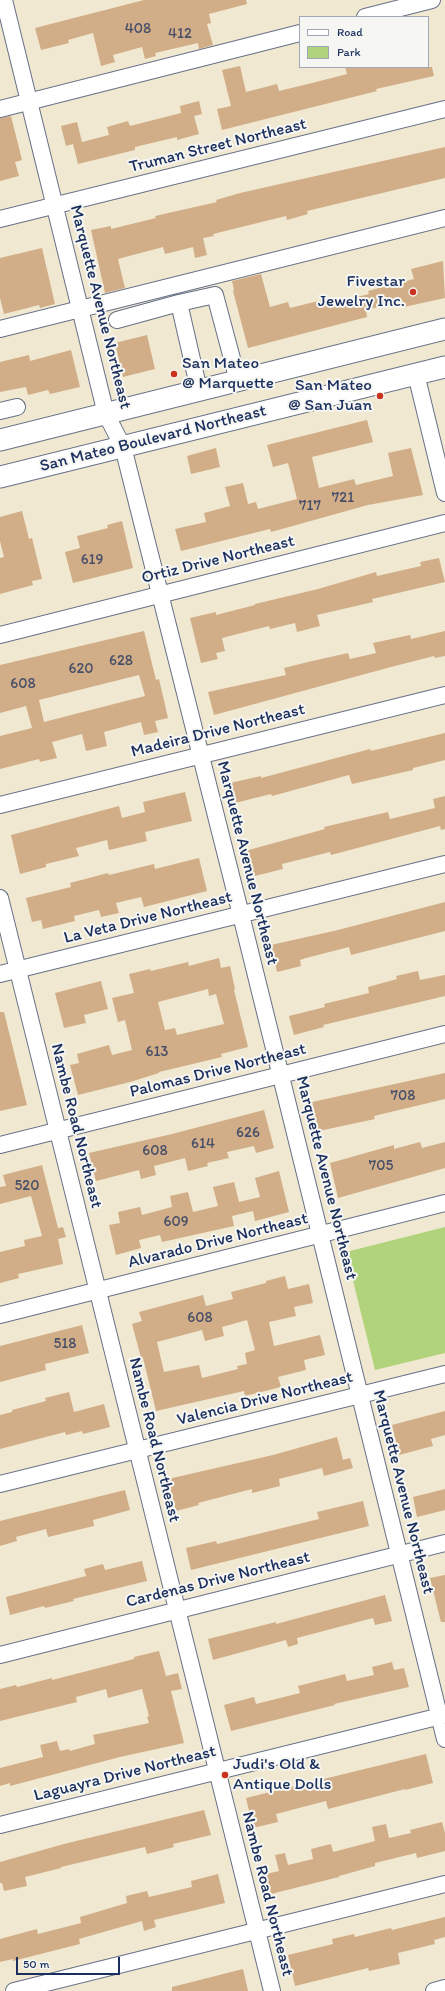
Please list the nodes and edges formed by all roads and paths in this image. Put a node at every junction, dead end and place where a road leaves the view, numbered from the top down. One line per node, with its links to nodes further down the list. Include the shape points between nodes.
1 (4, 0): 5 (street, Marquette Avenue Northeast)
2 (432, 0): 3 (street)
3 (369, 16)
4 (299, 33): 5 (street)
5 (29, 101): 6 (street); 8 (street, Marquette Avenue Northeast)
6 (0, 109)
7 (445, 109): 8 (street, Truman Street Northeast)
8 (55, 206): 10 (street, Truman Street Northeast); 12 (street, Marquette Avenue Northeast)
9 (445, 218): 12 (street)
10 (0, 219)
11 (179, 303): 13 (street); 18 (street, via 215,295); 19 (street)
12 (80, 309): 14 (street); 22 (street, Marquette Avenue Northeast)
13 (117, 320)
14 (0, 329)
15 (445, 329): 18 (main road)
16 (445, 367): 17 (main road, San Mateo Boulevard Northeast)
17 (416, 374): 24 (main road, San Mateo Boulevard Northeast); 26 (street)
18 (238, 381): 19 (main road)
19 (199, 390): 22 (main road)
20 (17, 407): 21 (street)
21 (0, 411)
22 (106, 414): 23 (main road); 24 (street, Marquette Avenue Northeast)
23 (0, 440)
24 (123, 447): 25 (main road, San Mateo Boulevard Northeast); 28 (street, Marquette Avenue Northeast)
25 (0, 477)
26 (445, 493)
27 (445, 523): 28 (street, Ortiz Drive Northeast)
28 (160, 594): 29 (street, Ortiz Drive Northeast); 31 (street, Marquette Avenue Northeast)
29 (0, 635)
30 (445, 695): 31 (street, Madeira Drive Northeast)
31 (199, 755): 32 (street, Madeira Drive Northeast); 35 (street, Marquette Avenue Northeast)
32 (0, 805)
33 (445, 864): 35 (street, La Veta Drive Northeast)
34 (0, 898): 36 (street, Nambe Road Northeast)
35 (241, 915): 36 (street, La Veta Drive Northeast); 39 (street, Marquette Avenue Northeast)
36 (18, 970): 37 (street, La Veta Drive Northeast); 40 (street, Nambe Road Northeast)
37 (0, 974)
38 (445, 1034): 39 (street, Palomas Drive Northeast)
39 (280, 1075): 40 (street, Palomas Drive Northeast); 43 (street, Marquette Avenue Northeast)
40 (57, 1131): 41 (street, Palomas Drive Northeast); 44 (street, Nambe Road Northeast)
41 (0, 1145)
42 (445, 1203): 43 (street, Alvarado Drive Northeast)
43 (320, 1234): 44 (street, Alvarado Drive Northeast); 47 (street, Marquette Avenue Northeast)
44 (97, 1291): 45 (street, Alvarado Drive Northeast); 48 (street, Nambe Road Northeast)
45 (0, 1315)
46 (445, 1374): 47 (street, Valencia Drive Northeast)
47 (360, 1395): 48 (street, Valencia Drive Northeast); 51 (street, Marquette Avenue Northeast)
48 (137, 1451): 49 (street, Valencia Drive Northeast); 52 (street, Nambe Road Northeast)
49 (0, 1484)
50 (445, 1543): 51 (street, Cardenas Drive Northeast)
51 (399, 1554): 52 (street, Cardenas Drive Northeast); 54 (street, Marquette Avenue Northeast)
52 (178, 1610): 53 (street, Cardenas Drive Northeast); 56 (street, Nambe Road Northeast)
53 (0, 1654)
54 (442, 1715): 55 (street, Marquette Avenue Northeast); 56 (street, Laguayra Drive Northeast)
55 (445, 1739)
56 (216, 1771): 57 (street, Laguayra Drive Northeast); 59 (street, Nambe Road Northeast)
57 (0, 1824)
58 (445, 1884): 59 (street)
59 (256, 1931): 61 (street); 62 (street, Nambe Road Northeast)
60 (445, 1988): 63 (street)
61 (14, 1991)
62 (272, 1991)
63 (434, 1991)

